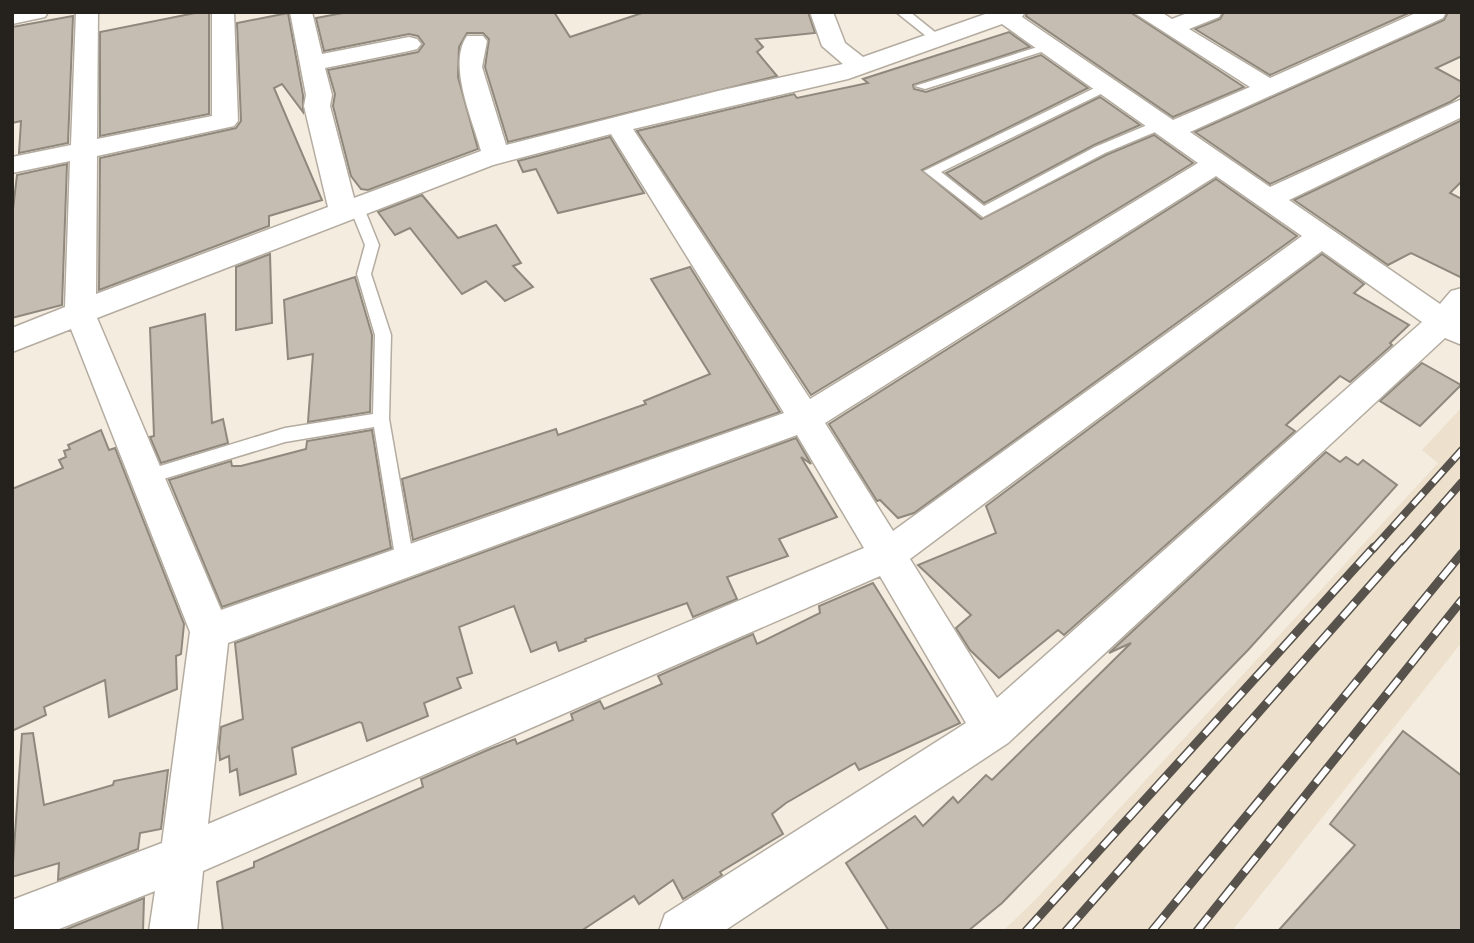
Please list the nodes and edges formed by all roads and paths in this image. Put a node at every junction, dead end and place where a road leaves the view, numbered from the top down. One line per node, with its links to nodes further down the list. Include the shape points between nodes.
1 (37, 12): 11 (street)
2 (87, 12): 25 (street)
3 (223, 12): 25 (street, via 225,121)
4 (301, 12): 17 (street)
5 (821, 12): 18 (street, via 834,46)
6 (902, 12): 14 (lane)
7 (1144, 12): 12 (street)
8 (1211, 12): 12 (street)
9 (1010, 14): 14 (street); 16 (street)
10 (1441, 15): 21 (street)
11 (12, 17)
12 (1171, 29): 21 (street)
13 (475, 41): 26 (street, via 470,68)
14 (940, 41): 18 (street)
15 (409, 44): 17 (street)
16 (1051, 47): 19 (lane); 20 (street)
17 (312, 63): 30 (street, via 317,106)
18 (861, 67): 23 (street)
19 (921, 86)
20 (1107, 86): 24 (street); 24 (lane, via 930,171 983,212 1100,149)
21 (1268, 87): 24 (street)
22 (1462, 107): 29 (street)
23 (618, 125): 26 (street); 36 (street)
24 (1166, 128): 27 (street)
25 (84, 150): 28 (street); 32 (street)
26 (496, 156): 30 (street)
27 (1217, 163): 29 (street); 36 (street)
28 (12, 165)
29 (1268, 198): 31 (street)
30 (351, 211): 32 (street); 35 (lane, via 372,245 364,274 383,335)
31 (1322, 236): 33 (street); 38 (street)
32 (80, 313): 34 (street); 37 (street)
33 (1455, 318): 41 (street)
34 (12, 341)
35 (381, 419): 37 (lane, via 285,435); 39 (lane)
36 (805, 419): 38 (street); 39 (street)
37 (147, 477): 40 (street)
38 (888, 555): 41 (street); 42 (street)
39 (405, 562): 40 (street)
40 (210, 632): 42 (street)
41 (993, 729): 45 (street)
42 (183, 857): 43 (street); 44 (street)
43 (12, 925)
44 (173, 931)
45 (682, 931)

